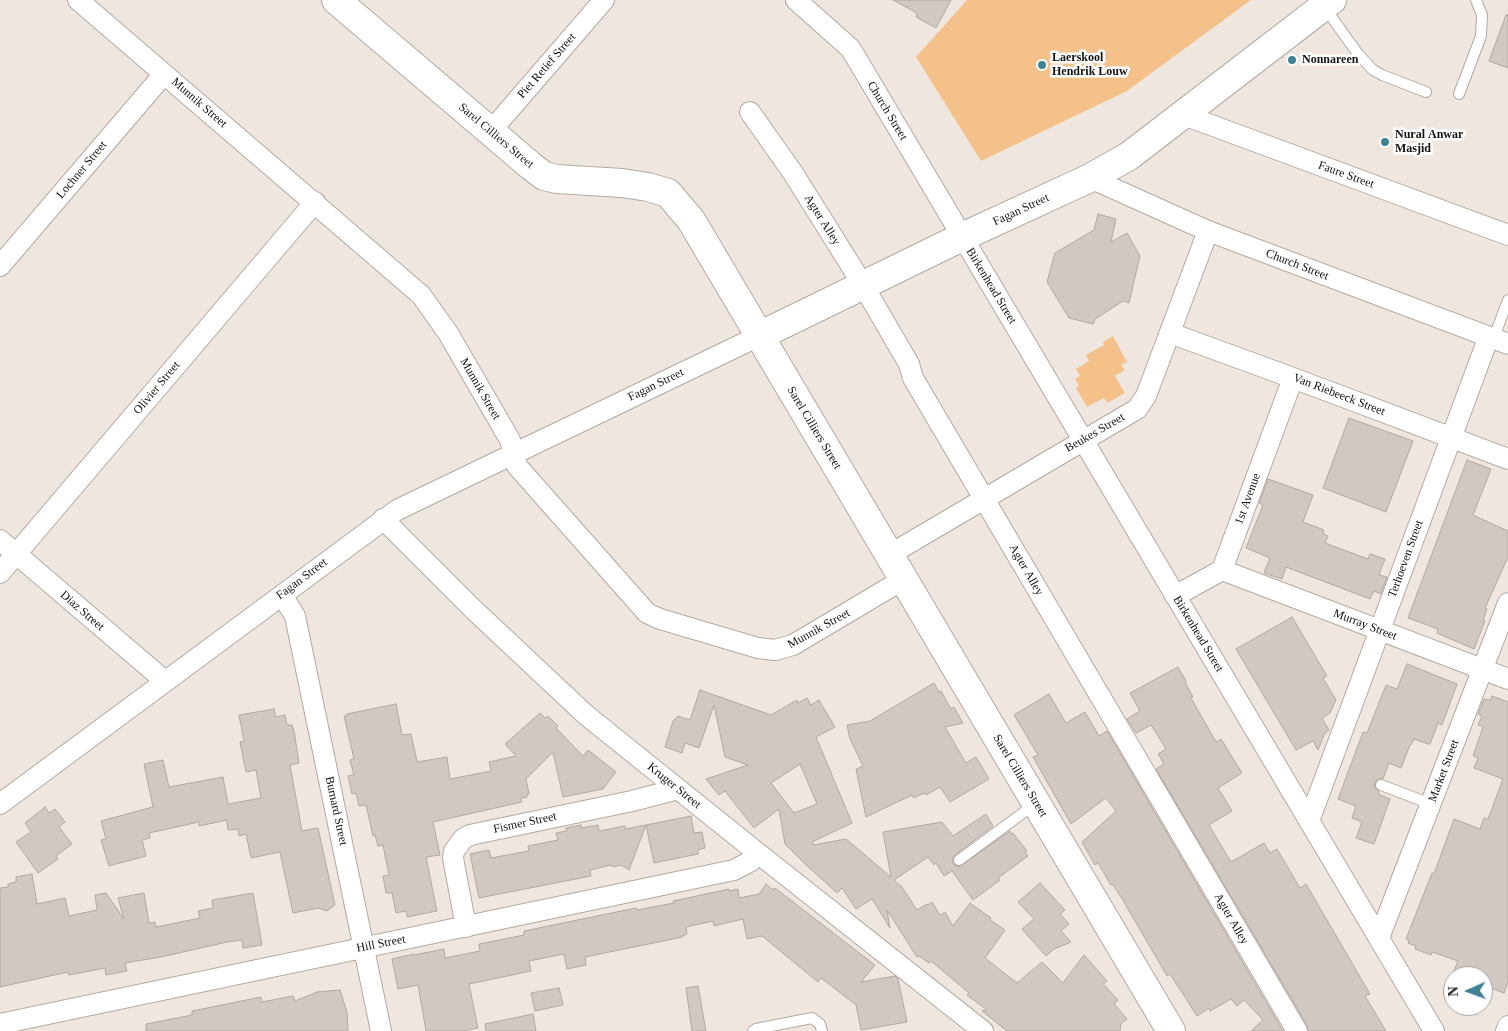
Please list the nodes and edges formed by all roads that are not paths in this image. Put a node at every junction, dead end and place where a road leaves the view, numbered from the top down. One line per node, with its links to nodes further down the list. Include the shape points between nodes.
1 (78, 0): 7 (street, Munnik Street)
2 (336, 0): 12 (street, Sarel Cilliers Street)
3 (604, 0): 12 (street, Piet Retief Street)
4 (796, 0): 17 (street, Church Street, via 850,48)
5 (1476, 0): 9 (lane, via 1482,15 1481,36)
6 (1328, 3): 8 (lane, via 1358,54 1373,70); 11 (street, Fagan Street)
7 (164, 74): 14 (street, Munnik Street); 18 (street, Lochner Street)
8 (1426, 92)
9 (1459, 94)
10 (750, 112): 19 (street, Agter Alley, via 793,173)
11 (1184, 115): 13 (street, Fagan Street, via 1129,156); 16 (street, Faure Street)
12 (490, 132): 22 (street, Sarel Cilliers Street, via 544,176 622,183 668,194 692,220)
13 (1090, 178): 15 (street, Church Street); 17 (street, Fagan Street)
14 (315, 202): 27 (street, Munnik Street, via 421,295 448,333 510,440); 32 (street, Olivier Street)
15 (1208, 231): 21 (street, Beukes Street); 23 (street, Church Street)
16 (1508, 235)
17 (962, 237): 19 (street, Fagan Street); 26 (street, Birkenhead Street)
18 (0, 266)
19 (863, 285): 22 (street, Fagan Street); 29 (street, Agter Alley, via 909,364 912,378)
20 (1508, 300): 23 (lane, Terhoeven Street, via 1496,332)
21 (1170, 333): 24 (street, Van Riebeeck Street); 26 (street, Beukes Street, via 1142,404)
22 (759, 336): 27 (street, Fagan Street); 33 (street, Sarel Cilliers Street)
23 (1500, 341): 25 (street, Terhoeven Street, via 1486,344)
24 (1293, 378): 25 (street, Van Riebeeck Street); 34 (street, 1st Avenue)
25 (1452, 438): 28 (street, Van Riebeeck Street); 40 (street, Terhoeven Street)
26 (1082, 440): 29 (street, Beukes Street); 38 (street, Birkenhead Street)
27 (514, 453): 30 (street, Fagan Street); 36 (street, Munnik Street, via 517,466 647,613 660,619 775,650 793,644)
28 (1508, 459)
29 (984, 499): 33 (street, Beukes Street); 62 (street, Agter Alley)
30 (383, 519): 37 (street, Fagan Street); 45 (street, Kruger Street, via 586,715)
31 (0, 540): 32 (street, Diaz Street)
32 (16, 554): 35 (street, Olivier Street); 43 (street, Diaz Street)
33 (889, 555): 36 (street, Sarel Cilliers Street)
34 (1222, 570): 38 (street); 40 (street, Murray Street)
35 (0, 573)
36 (904, 579): 46 (street, Sarel Cilliers Street)
37 (282, 595): 43 (street, Fagan Street); 54 (street, Burnard Street, via 295,616)
38 (1176, 596): 49 (street, Birkenhead Street)
39 (1508, 603): 41 (street, Market Street)
40 (1380, 630): 41 (street, Murray Street); 49 (street, Terhoeven Street)
41 (1483, 669): 42 (street, Murray Street); 48 (street, Market Street)
42 (1508, 679)
43 (165, 681): 47 (street, Fagan Street)
44 (1381, 785): 48 (lane)
45 (678, 789): 50 (street, Kruger Street); 52 (street, Fismer Street, via 463,839 453,858)
46 (1036, 803): 51 (lane); 55 (street, Sarel Cilliers Street)
47 (0, 804)
48 (1431, 804): 53 (street, Market Street)
49 (1309, 821): 53 (street, Birkenhead Street)
50 (758, 854): 52 (street, Hill Street, via 734,870); 61 (street, Kruger Street)
51 (959, 860)
52 (466, 926): 54 (street, Hill Street)
53 (1379, 938): 63 (street, Birkenhead Street)
54 (364, 948): 56 (street, Hill Street); 58 (street, Burnard Street)
55 (1162, 1023)
56 (0, 1024)
57 (1508, 1026): 64 (street)
58 (381, 1031)
59 (753, 1031): 60 (lane, via 812,1018 820,1024)
60 (822, 1031)
61 (983, 1031)
62 (1297, 1031)
63 (1434, 1031)
64 (1506, 1031)

